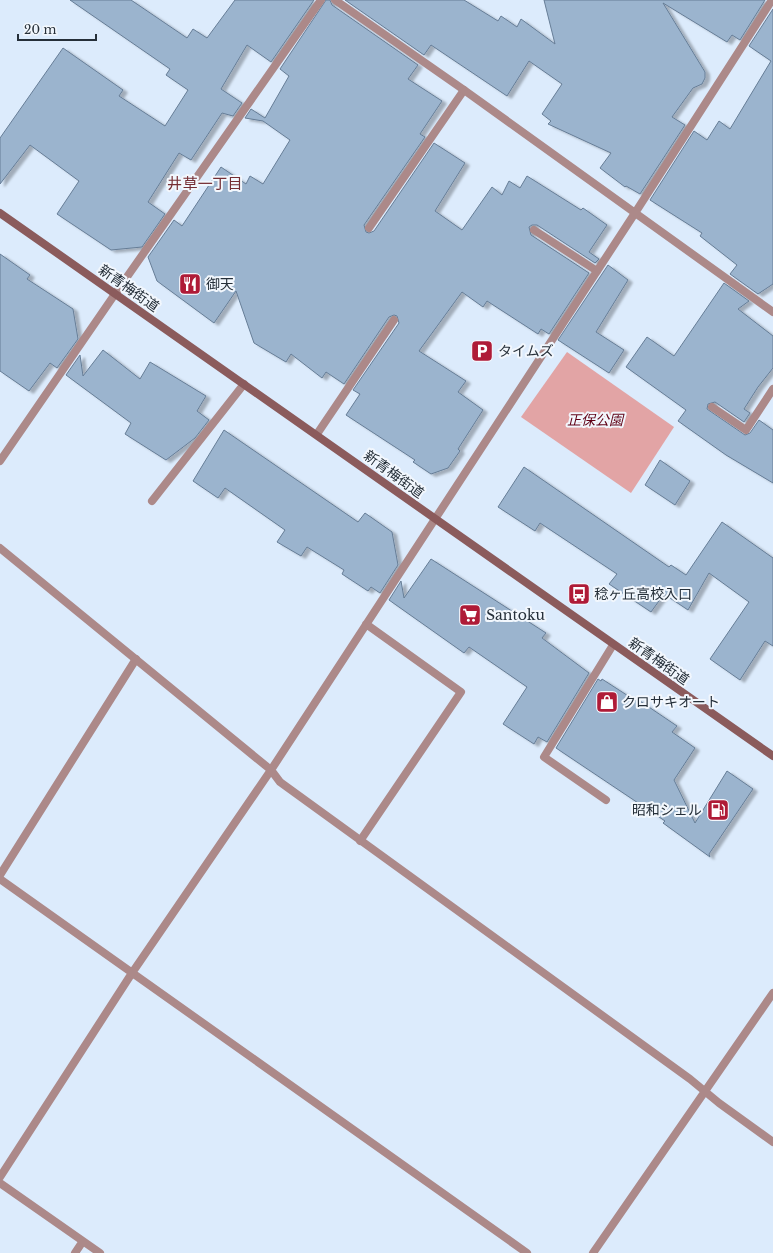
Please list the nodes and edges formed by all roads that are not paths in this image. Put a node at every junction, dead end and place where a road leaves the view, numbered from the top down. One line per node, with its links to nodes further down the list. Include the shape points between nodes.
1 (321, 0): 10 (street)
2 (335, 0): 4 (street)
3 (772, 0): 6 (street)
4 (464, 90): 6 (street); 7 (street)
5 (0, 213): 10 (main road, 新青梅街道)
6 (635, 213): 9 (street); 11 (street)
7 (369, 228)
8 (534, 230): 9 (street)
9 (597, 272): 19 (street)
10 (115, 294): 13 (main road, 新青梅街道); 17 (street)
11 (773, 312)
12 (394, 320): 16 (street)
13 (244, 384): 16 (main road, 新青梅街道); 18 (street)
14 (773, 389): 15 (street, via 746,430)
15 (712, 407)
16 (317, 434): 19 (main road, 新青梅街道)
17 (0, 461)
18 (152, 501)
19 (435, 519): 21 (street); 22 (main road, 新青梅街道)
20 (0, 548): 23 (street)
21 (366, 624): 25 (street); 27 (street, via 461,692)
22 (613, 644): 24 (main road, 新青梅街道); 26 (street, via 544,757)
23 (136, 659): 25 (street); 28 (street)
24 (773, 756)
25 (271, 770): 27 (street, via 280,782); 30 (street)
26 (606, 800)
27 (360, 841): 32 (street)
28 (0, 875)
29 (0, 879): 30 (street)
30 (132, 973): 34 (street); 39 (street)
31 (773, 993): 32 (street)
32 (706, 1091): 33 (street); 40 (street)
33 (773, 1142)
34 (0, 1177)
35 (0, 1183): 36 (street)
36 (83, 1241): 37 (street); 38 (street)
37 (75, 1253)
38 (100, 1253)
39 (527, 1253)
40 (593, 1253)

